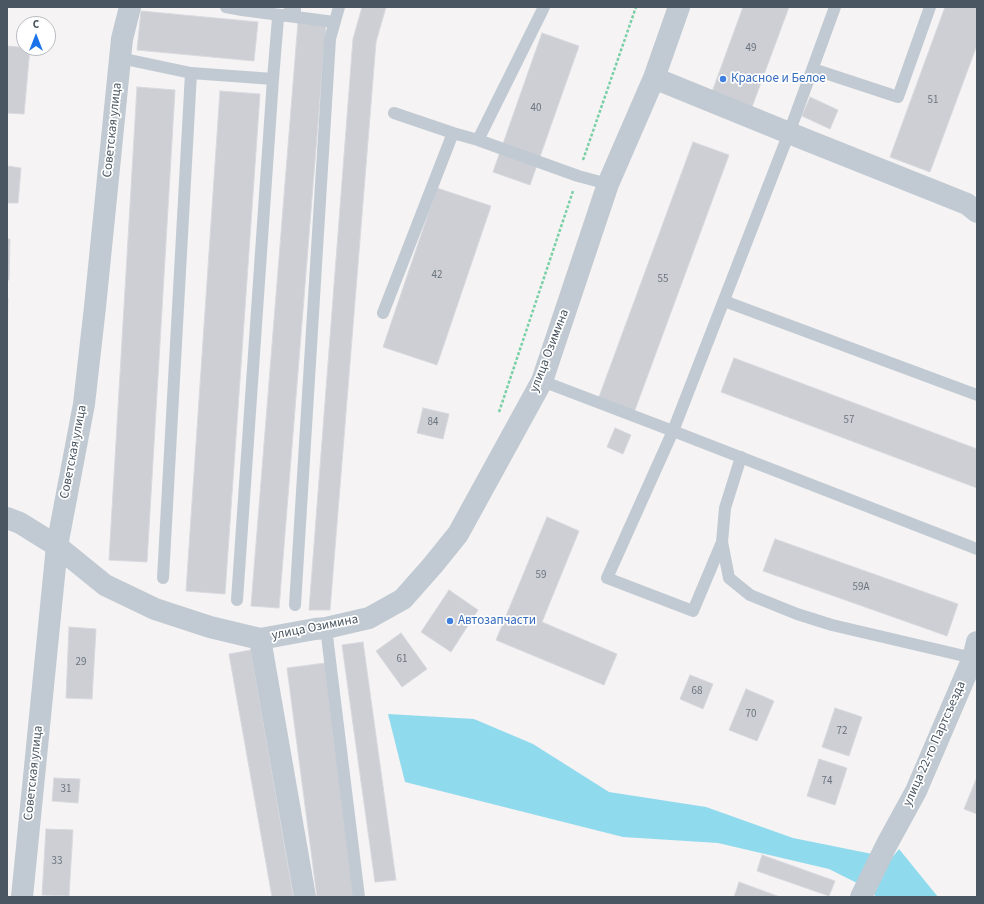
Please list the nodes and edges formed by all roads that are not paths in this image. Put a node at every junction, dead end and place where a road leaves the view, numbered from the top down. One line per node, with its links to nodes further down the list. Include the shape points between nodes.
1 (130, 7): 12 (street, Советская улица)
2 (226, 7): 9 (lane)
3 (295, 7): 10 (lane, via 295,10)
4 (339, 7): 11 (lane)
5 (544, 7): 20 (lane)
6 (835, 7): 13 (lane)
7 (930, 7): 13 (lane, via 898,97)
8 (677, 8): 15 (street, улица Озимина)
9 (244, 9): 10 (lane)
10 (283, 16): 11 (lane); 16 (lane, via 278,18)
11 (334, 22): 35 (lane, via 330,39)
12 (120, 58): 14 (lane); 31 (street, Советская улица, via 84,404)
13 (813, 68): 19 (lane)
14 (190, 73): 16 (lane); 33 (lane)
15 (654, 78): 19 (street); 21 (street, улица Озимина)
16 (273, 79): 34 (lane)
17 (394, 113): 18 (lane)
18 (453, 133): 20 (lane); 24 (lane)
19 (789, 133): 22 (street, via 967,204); 23 (lane)
20 (478, 140): 21 (lane, via 578,176)
21 (608, 184): 25 (street, улица Озимина)
22 (977, 212)
23 (724, 301): 26 (lane); 27 (lane)
24 (383, 313)
25 (542, 381): 27 (lane); 36 (street, улица Озимина, via 458,534 433,565 403,599 369,618)
26 (977, 394)
27 (673, 431): 28 (lane); 30 (lane, via 607,578 693,611)
28 (740, 457): 30 (lane, via 725,508); 32 (lane)
29 (7, 518): 31 (street, улица Озимина, via 20,522)
30 (722, 542): 38 (lane, via 730,578 750,595 832,625)
31 (57, 546): 37 (street, улица Озимина, via 105,585 155,609 210,627); 39 (street, Советская улица)
32 (977, 549)
33 (163, 578)
34 (237, 600)
35 (295, 605)
36 (326, 628): 37 (street, улица Озимина); 41 (lane)
37 (260, 639): 40 (street, улица Озимина)
38 (976, 653): 42 (street, улица 22-го Партсъезда, via 916,791 886,844)
39 (22, 897)
40 (305, 897)
41 (359, 897)
42 (861, 897)

